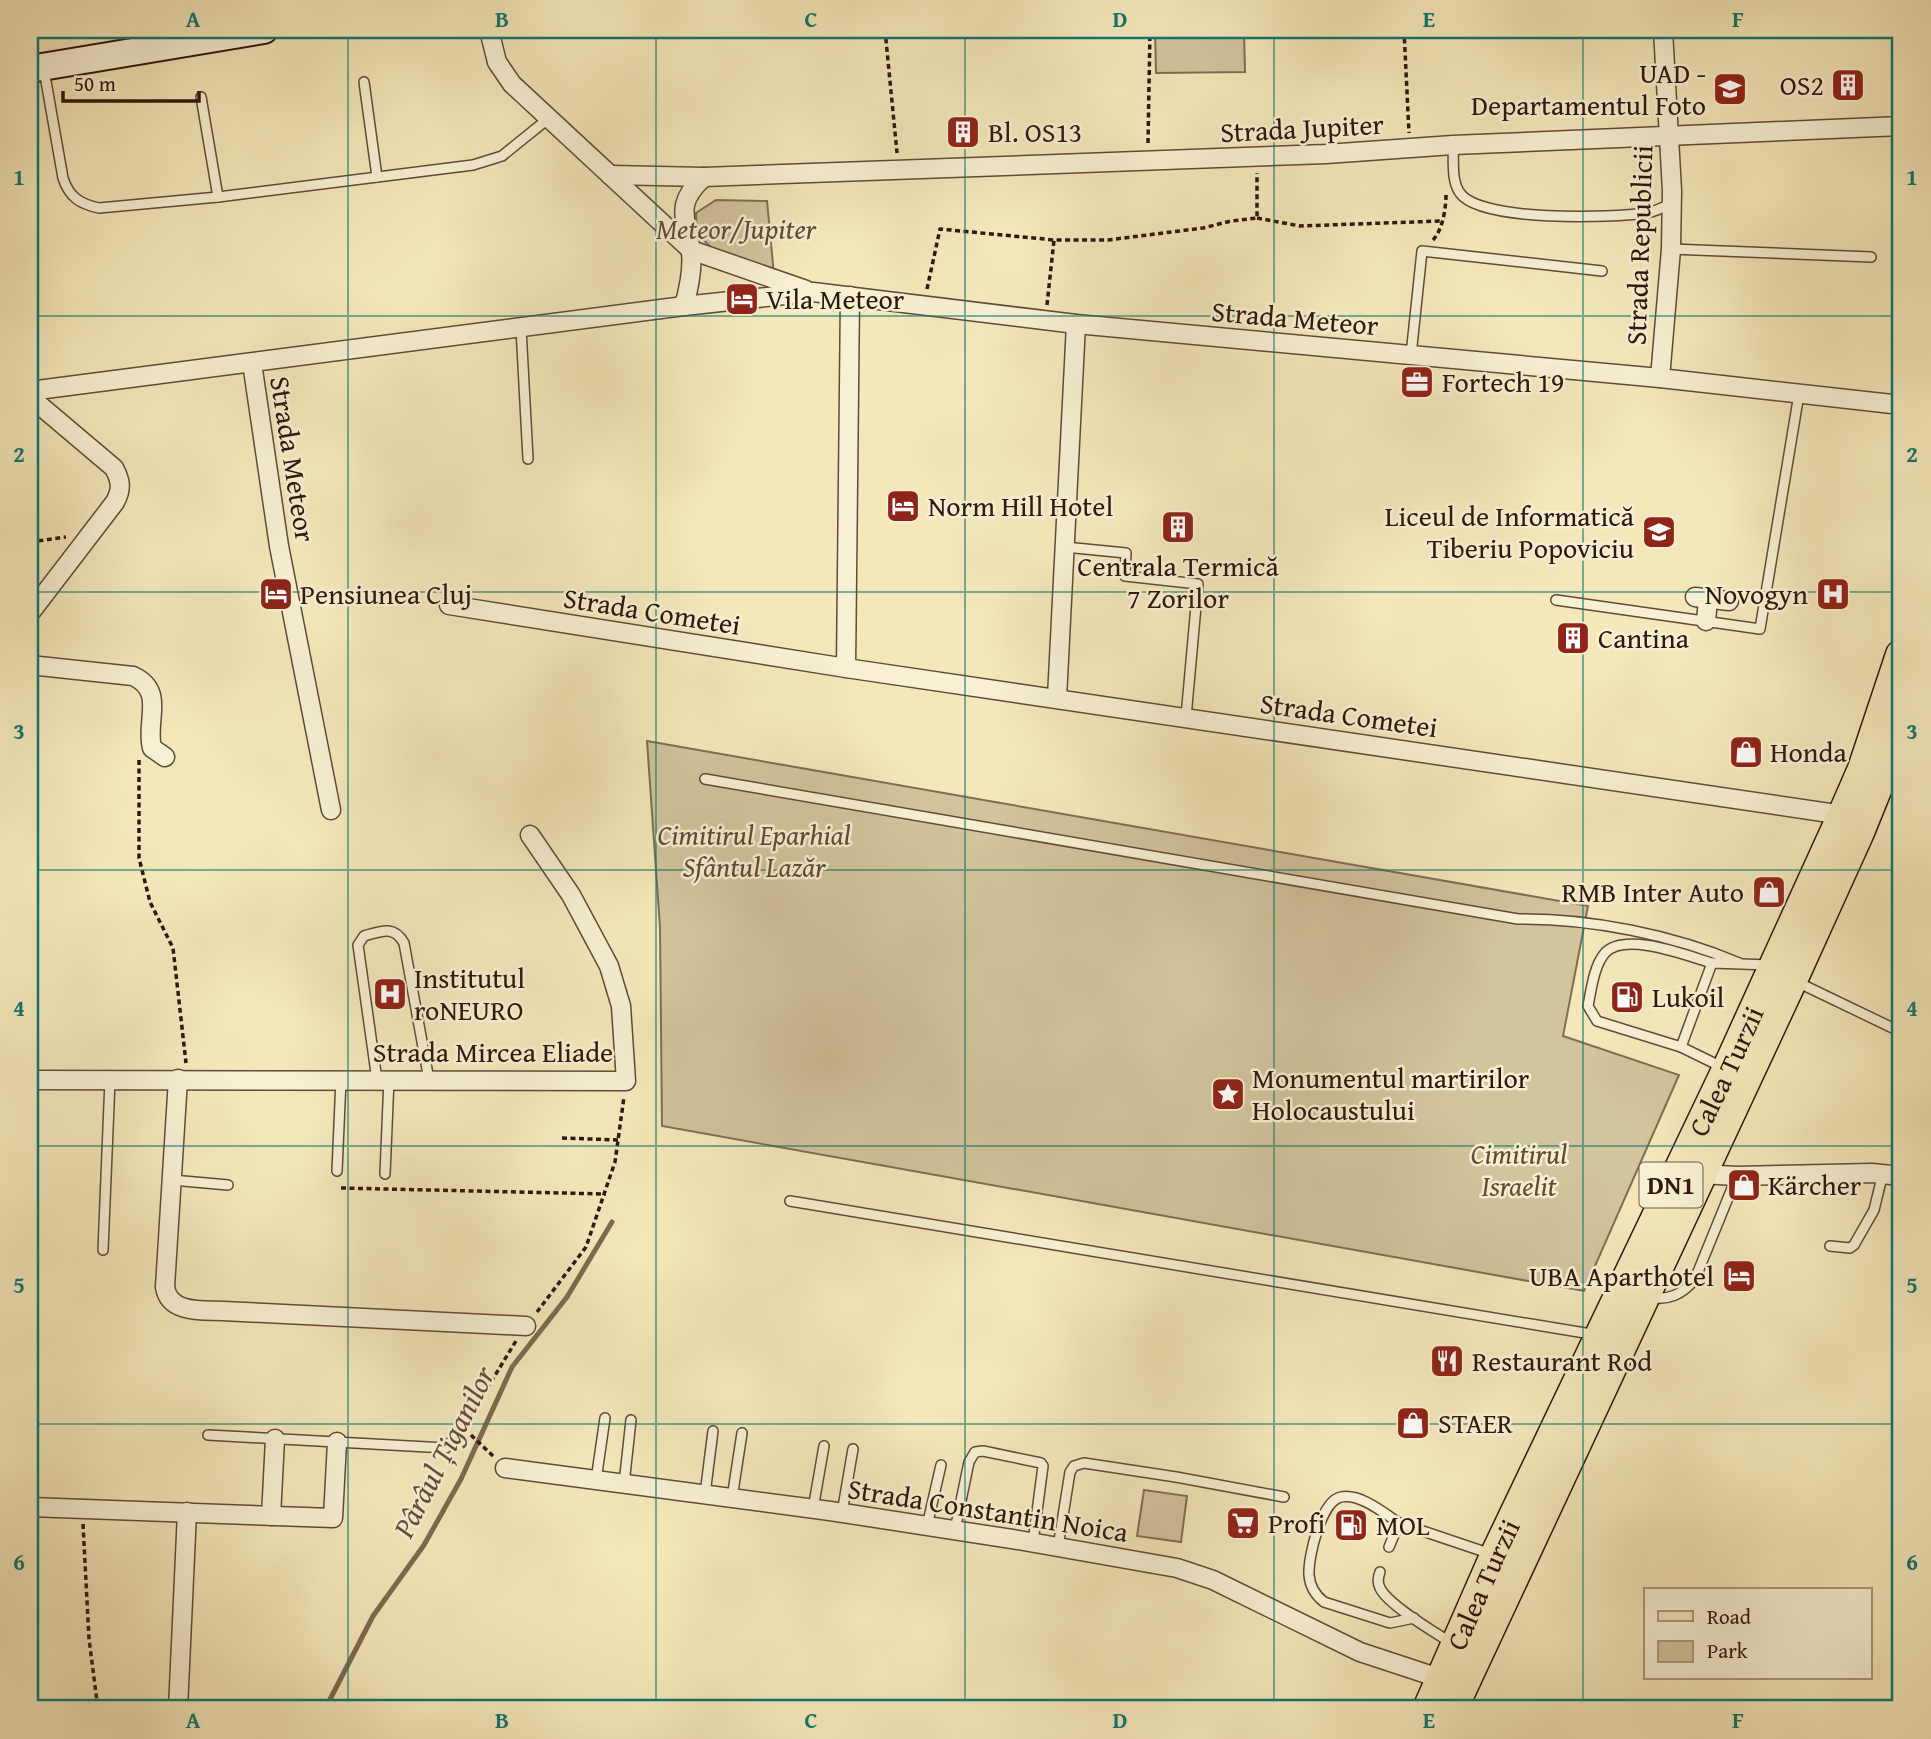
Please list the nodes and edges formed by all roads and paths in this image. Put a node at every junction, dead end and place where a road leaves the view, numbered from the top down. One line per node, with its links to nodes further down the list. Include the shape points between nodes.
1 (264, 30): 7 (main road)
2 (489, 30): 10 (street, via 503,72)
3 (885, 30): 17 (path)
4 (1150, 30): 16 (path)
5 (1404, 30): 14 (path)
6 (1663, 30): 12 (street, Strada Republicii)
7 (37, 68): 22 (lane, via 63,178 76,199 99,208)
8 (364, 82): 19 (lane)
9 (201, 97): 22 (lane)
10 (549, 118): 18 (street); 19 (lane, via 513,149 490,161)
11 (1901, 126): 12 (street, Strada Jupiter)
12 (1669, 136): 13 (street, Strada Jupiter); 23 (street, Strada Republicii)
13 (1453, 145): 14 (street, Strada Jupiter); 23 (lane, via 1455,182 1461,195 1492,209 1562,218 1650,213)
14 (1410, 148): 15 (street, Strada Jupiter)
15 (1258, 157): 16 (street, Strada Jupiter); 24 (path)
16 (1148, 161): 17 (street, Strada Jupiter)
17 (899, 170): 20 (street, Strada Jupiter)
18 (610, 175): 20 (street, Strada Jupiter); 28 (street)
19 (377, 177): 22 (lane)
20 (704, 177): 28 (street, via 685,206)
21 (1446, 192): 25 (path)
22 (218, 197)
23 (1671, 204): 27 (street, Strada Republicii)
24 (1257, 218): 25 (path, via 1300,226); 26 (path, via 1108,240)
25 (1441, 221): 29 (path, via 1438,234)
26 (1054, 240): 34 (path, via 940,229); 36 (path)
27 (1671, 249): 30 (lane); 41 (street, Strada Republicii)
28 (691, 250): 32 (street); 35 (street, via 691,281)
29 (1422, 251): 31 (lane); 39 (lane)
30 (1871, 257)
31 (1602, 271)
32 (813, 292): 33 (street, Strada Meteor); 35 (street, Strada Meteor)
33 (850, 296): 34 (street, Strada Meteor); 56 (street)
34 (923, 305): 36 (street, Strada Meteor)
35 (684, 306): 38 (street, Strada Meteor)
36 (1045, 321): 37 (street, Strada Meteor)
37 (1076, 324): 39 (street, Strada Meteor); 48 (street)
38 (521, 328): 40 (street, Strada Meteor); 45 (lane)
39 (1411, 355): 41 (street, Strada Meteor)
40 (252, 363): 42 (street, Strada Meteor); 62 (street, Strada Meteor, via 279,546)
41 (1660, 378): 43 (street, Strada Meteor)
42 (30, 394): 46 (street, via 118,476 118,496)
43 (1799, 394): 44 (street, Strada Meteor); 53 (lane, via 1760,629)
44 (1901, 405)
45 (528, 459)
46 (89, 534): 47 (path); 52 (street)
47 (30, 542)
48 (1065, 547): 57 (street); 58 (lane, via 1126,552 1125,576 1198,584)
49 (1556, 600): 53 (lane)
50 (1729, 601): 53 (street, via 1701,598)
51 (449, 605): 56 (street, Strada Cometei)
52 (30, 613)
53 (1706, 621)
54 (1901, 655): 63 (main road, Calea Turzii / DN1)
55 (30, 665): 60 (street, via 143,680 151,695)
56 (846, 668): 57 (street, Strada Cometei)
57 (1057, 698): 58 (street, Strada Cometei)
58 (1186, 717): 63 (street, Strada Cometei)
59 (1901, 729): 67 (main road, Calea Turzii / DN1, via 1859,832)
60 (159, 752): 71 (path, via 139,759 139,858 150,902 173,948)
61 (705, 779): 66 (lane, via 1518,919 1566,920 1702,947)
62 (331, 810)
63 (1843, 815): 67 (main road, Calea Turzii / DN1)
64 (530, 835): 77 (street, Strada Mircea Eliade, via 571,895 613,976 621,1006)
65 (1712, 962): 66 (lane); 69 (lane); 69 (lane, via 1639,944 1620,945 1605,953 1599,964 1588,1006 1597,1021)
66 (1739, 964): 67 (lane)
67 (1783, 972): 68 (lane); 70 (main road, Calea Turzii / DN1); 82 (main road, Calea Turzii / DN1)
68 (1901, 1031)
69 (1681, 1047): 70 (lane)
70 (1727, 1070): 96 (main road, Calea Turzii / DN1)
71 (183, 1079): 72 (street, Strada Mircea Eliade); 75 (street, Strada Mircea Eliade); 85 (street)
72 (341, 1079): 73 (street, Strada Mircea Eliade); 80 (lane)
73 (383, 1079): 76 (street, Strada Mircea Eliade); 76 (lane, via 358,945 364,936 386,930 400,935 404,943); 81 (lane)
74 (30, 1080): 75 (street, Strada Mircea Eliade)
75 (110, 1080): 93 (lane)
76 (429, 1080): 77 (street, Strada Mircea Eliade)
77 (626, 1081): 79 (path)
78 (562, 1138): 79 (path)
79 (619, 1140): 88 (path)
80 (337, 1171)
81 (385, 1174)
82 (1700, 1174): 84 (street); 94 (main road, Calea Turzii / DN1)
83 (1892, 1174): 84 (street); 91 (lane, via 1854,1245)
84 (1737, 1176): 94 (lane, via 1688,1288 1671,1298)
85 (172, 1180): 86 (lane); 95 (street, via 165,1287 171,1302 179,1306)
86 (228, 1185)
87 (341, 1188): 88 (path)
88 (606, 1194): 95 (path, via 586,1247)
89 (790, 1201): 96 (lane)
90 (1901, 1231): 92 (lane)
91 (1830, 1246)
92 (1901, 1247)
93 (103, 1250)
94 (1643, 1296): 134 (main road, Calea Turzii / DN1)
95 (526, 1326): 99 (path)
96 (1601, 1336): 126 (main road, Calea Turzii / DN1)
97 (605, 1418): 109 (lane)
98 (631, 1420): 110 (lane)
99 (463, 1427): 104 (lane, via 446,1448); 108 (path)
100 (713, 1431): 111 (lane)
101 (742, 1433): 113 (lane)
102 (208, 1435): 103 (lane)
103 (275, 1439): 104 (lane); 119 (street)
104 (337, 1442): 119 (street, via 333,1518)
105 (824, 1446): 116 (lane)
106 (853, 1449): 118 (lane)
107 (941, 1465): 121 (lane)
108 (505, 1468): 109 (street, Strada Constantin Noica)
109 (596, 1480): 110 (street, Strada Constantin Noica)
110 (624, 1484): 111 (street, Strada Constantin Noica)
111 (705, 1494): 113 (street, Strada Constantin Noica)
112 (1284, 1497): 124 (lane, via 1084,1463 1070,1472)
113 (732, 1498): 116 (street, Strada Constantin Noica)
114 (30, 1507): 115 (street)
115 (82, 1508): 117 (street); 131 (path)
116 (813, 1508): 118 (street, Strada Constantin Noica)
117 (187, 1512): 119 (street); 132 (street)
118 (842, 1513): 121 (street, Strada Constantin Noica)
119 (271, 1516)
120 (1399, 1523): 125 (lane); 126 (lane); 128 (lane, via 1352,1497 1332,1500 1318,1530 1310,1575 1316,1596 1324,1602 1390,1623)
121 (927, 1526): 122 (street, Strada Constantin Noica)
122 (955, 1530): 123 (street, Strada Constantin Noica); 123 (lane, via 970,1462 975,1452 983,1451 1043,1466)
123 (1032, 1542): 124 (street, Strada Constantin Noica)
124 (1058, 1546): 130 (street, Strada Constantin Noica, via 1177,1568 1213,1580 1360,1651)
125 (1390, 1547)
126 (1496, 1556): 129 (main road, Calea Turzii / DN1)
127 (1380, 1572): 128 (lane, via 1380,1589)
128 (1414, 1618): 129 (lane)
129 (1457, 1647): 130 (main road, Calea Turzii / DN1)
130 (1442, 1679): 133 (main road, Calea Turzii / DN1)
131 (98, 1709)
132 (178, 1709)
133 (1428, 1709)
134 (1452, 1709)

